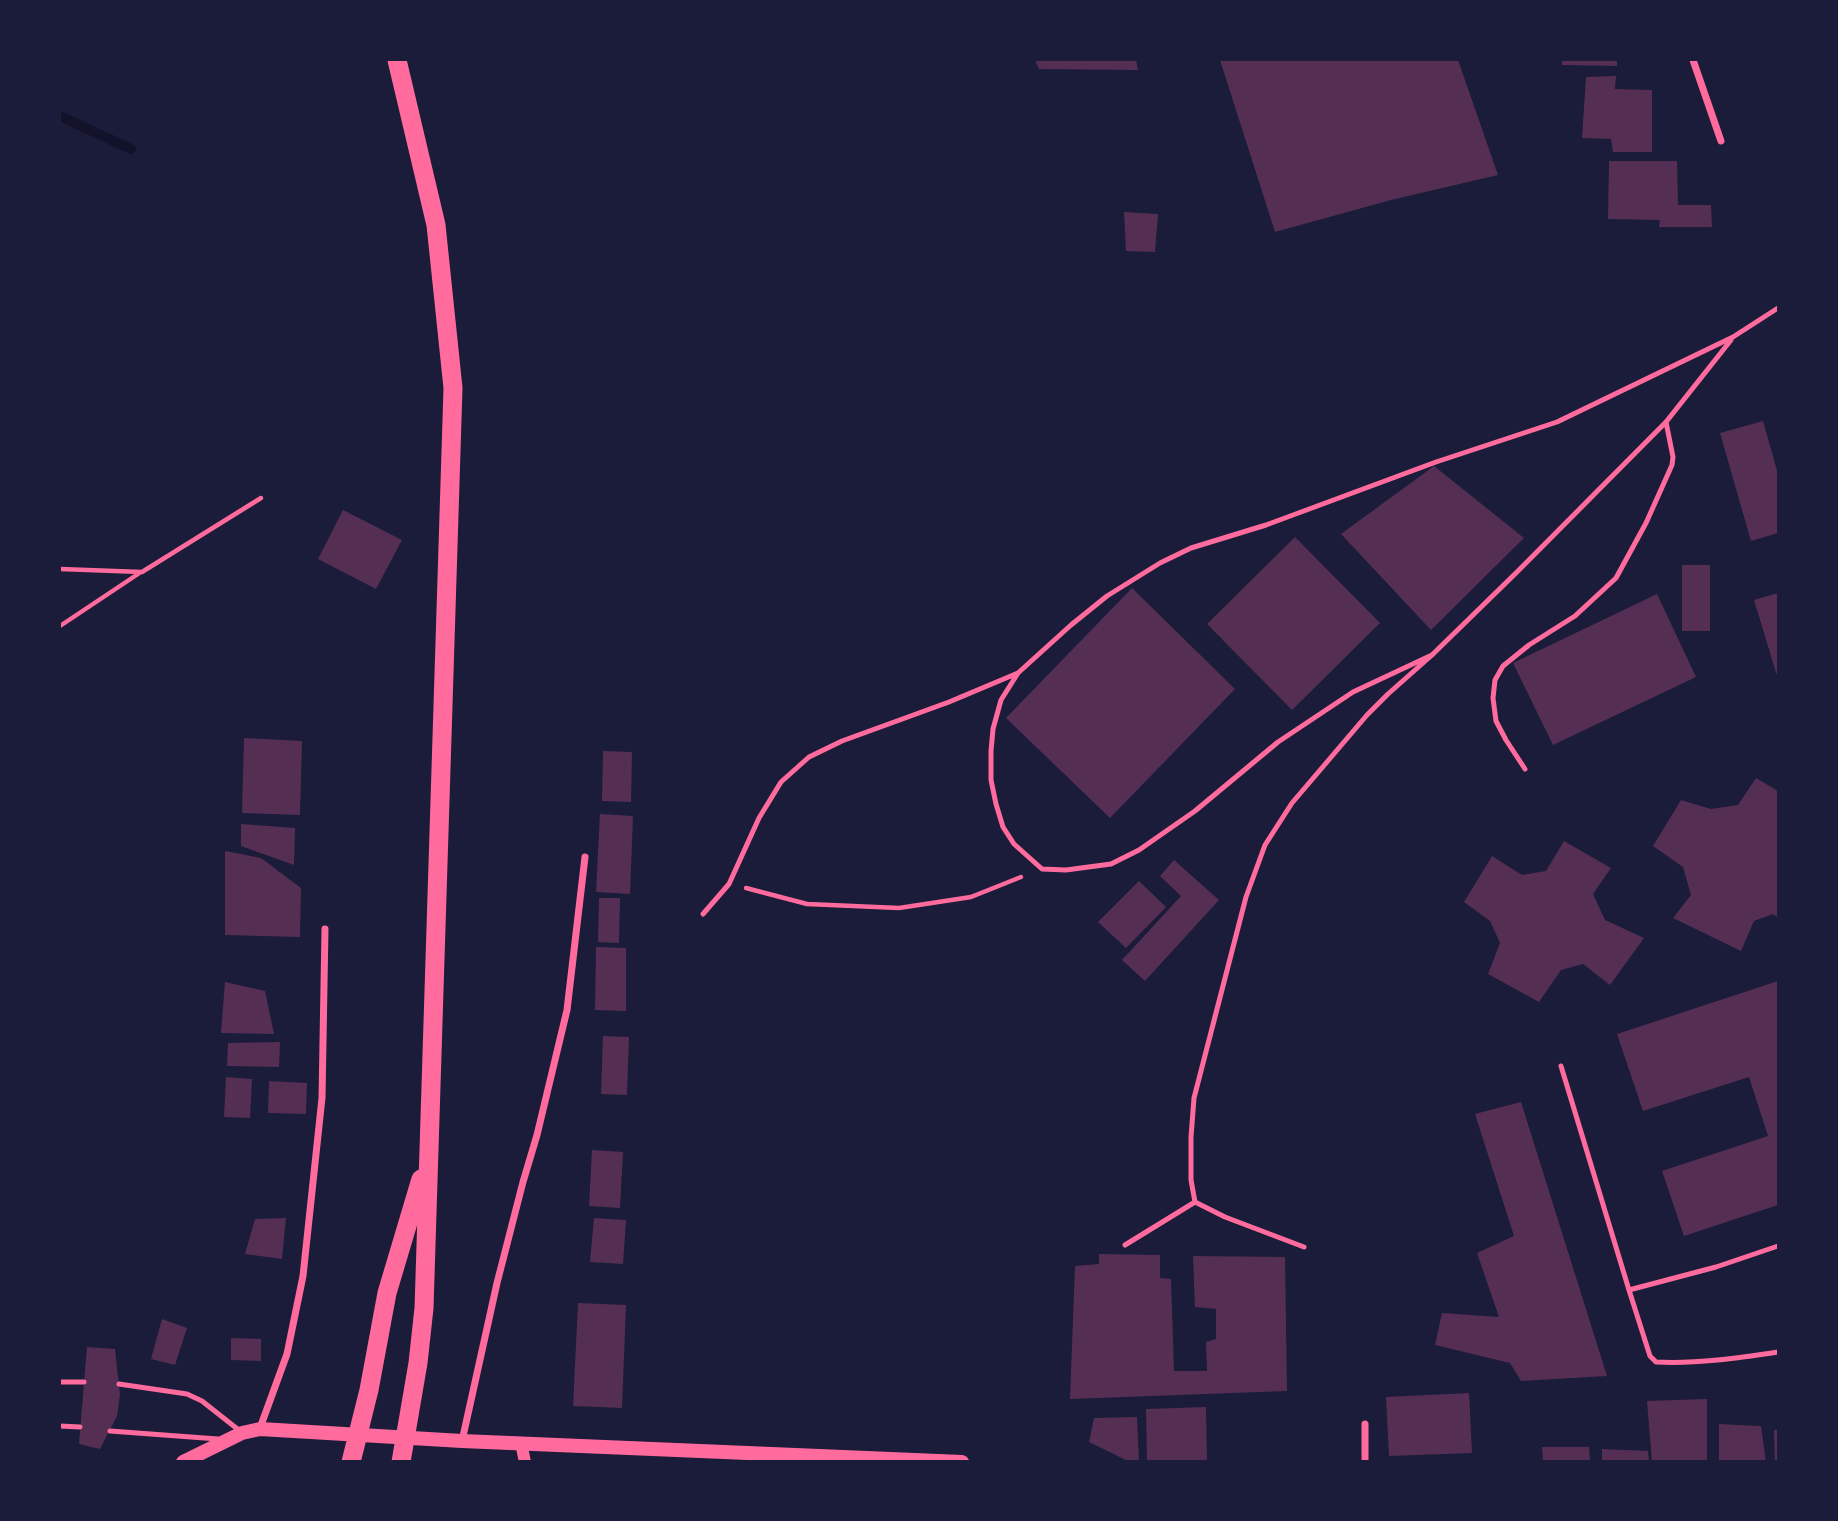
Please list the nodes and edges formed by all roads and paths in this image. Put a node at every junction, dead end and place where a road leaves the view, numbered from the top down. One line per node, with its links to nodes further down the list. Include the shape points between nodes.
1 (397, 60): 20 (highway, via 436,225 453,388)
2 (1693, 60): 3 (street)
3 (1721, 141)
4 (1779, 308): 5 (lane)
5 (1733, 338): 6 (lane); 12 (lane, via 1557,422 1191,548 1107,596)
6 (1666, 422): 11 (lane); 13 (lane, via 1672,465 1616,578 1575,616 1503,666 1495,680 1496,721)
7 (261, 498): 9 (path)
8 (60, 569): 9 (path)
9 (142, 572): 10 (path)
10 (60, 626)
11 (1432, 655): 15 (lane, via 1342,699 1139,849 1111,864); 21 (lane, via 1345,741 1292,803 1265,845 1246,897 1194,1098 1191,1180)
12 (1018, 673): 15 (lane, via 1001,700 993,729 991,780 1003,827 1014,844); 16 (lane, via 809,757 781,782)
13 (1525, 769)
14 (585, 857): 37 (street, via 567,1010)
15 (1042, 869): 16 (path, via 971,897 899,908 807,904)
16 (729, 884): 17 (lane)
17 (703, 914)
18 (325, 929): 33 (street, via 322,1098 303,1276 287,1354)
19 (1561, 1066): 25 (lane)
20 (429, 1151): 40 (highway, via 387,1293); 41 (highway, via 424,1308)
21 (1195, 1202): 22 (lane); 24 (lane)
22 (1125, 1245)
23 (1779, 1246): 25 (lane)
24 (1304, 1247)
25 (1629, 1290): 26 (lane, via 1650,1356 1656,1362)
26 (1779, 1352)
27 (60, 1382): 28 (lane)
28 (84, 1382)
29 (119, 1384): 35 (lane, via 187,1394)
30 (1365, 1424): 44 (street)
31 (60, 1426): 32 (lane)
32 (80, 1427)
33 (260, 1429): 35 (main road); 37 (main road)
34 (110, 1431): 36 (lane)
35 (243, 1433): 36 (main road)
36 (226, 1440): 39 (main road)
37 (462, 1441): 38 (main road)
38 (521, 1443): 42 (street); 43 (main road)
39 (183, 1461)
40 (351, 1461)
41 (401, 1461)
42 (525, 1461)
43 (962, 1461)
44 (1365, 1461)

